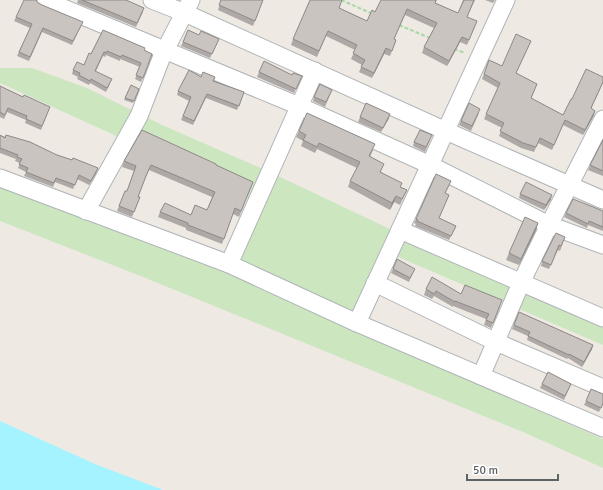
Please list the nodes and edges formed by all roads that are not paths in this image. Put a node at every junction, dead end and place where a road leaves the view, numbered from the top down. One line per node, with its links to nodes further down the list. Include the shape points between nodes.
1 (44, 0): 5 (street)
2 (152, 0): 4 (street)
3 (506, 0): 9 (street)
4 (188, 6): 5 (street); 6 (street)
5 (166, 51): 7 (street); 14 (street, via 139,116)
6 (315, 71): 7 (street); 9 (street)
7 (299, 106): 10 (street); 18 (street)
8 (603, 119): 12 (street)
9 (446, 131): 10 (street); 12 (street)
10 (430, 165): 15 (street); 16 (street)
11 (0, 178): 14 (street)
12 (569, 185): 13 (street); 15 (street)
13 (603, 200)
14 (86, 211): 18 (street)
15 (549, 225): 17 (street); 20 (street)
16 (400, 230): 19 (street); 20 (street)
17 (603, 245)
18 (229, 264): 22 (street)
19 (375, 283): 22 (street); 23 (street)
20 (521, 283): 21 (street); 23 (street)
21 (603, 318)
22 (357, 323): 24 (street)
23 (496, 342): 24 (street); 25 (street)
24 (481, 376): 26 (street)
25 (603, 388)
26 (603, 428)

